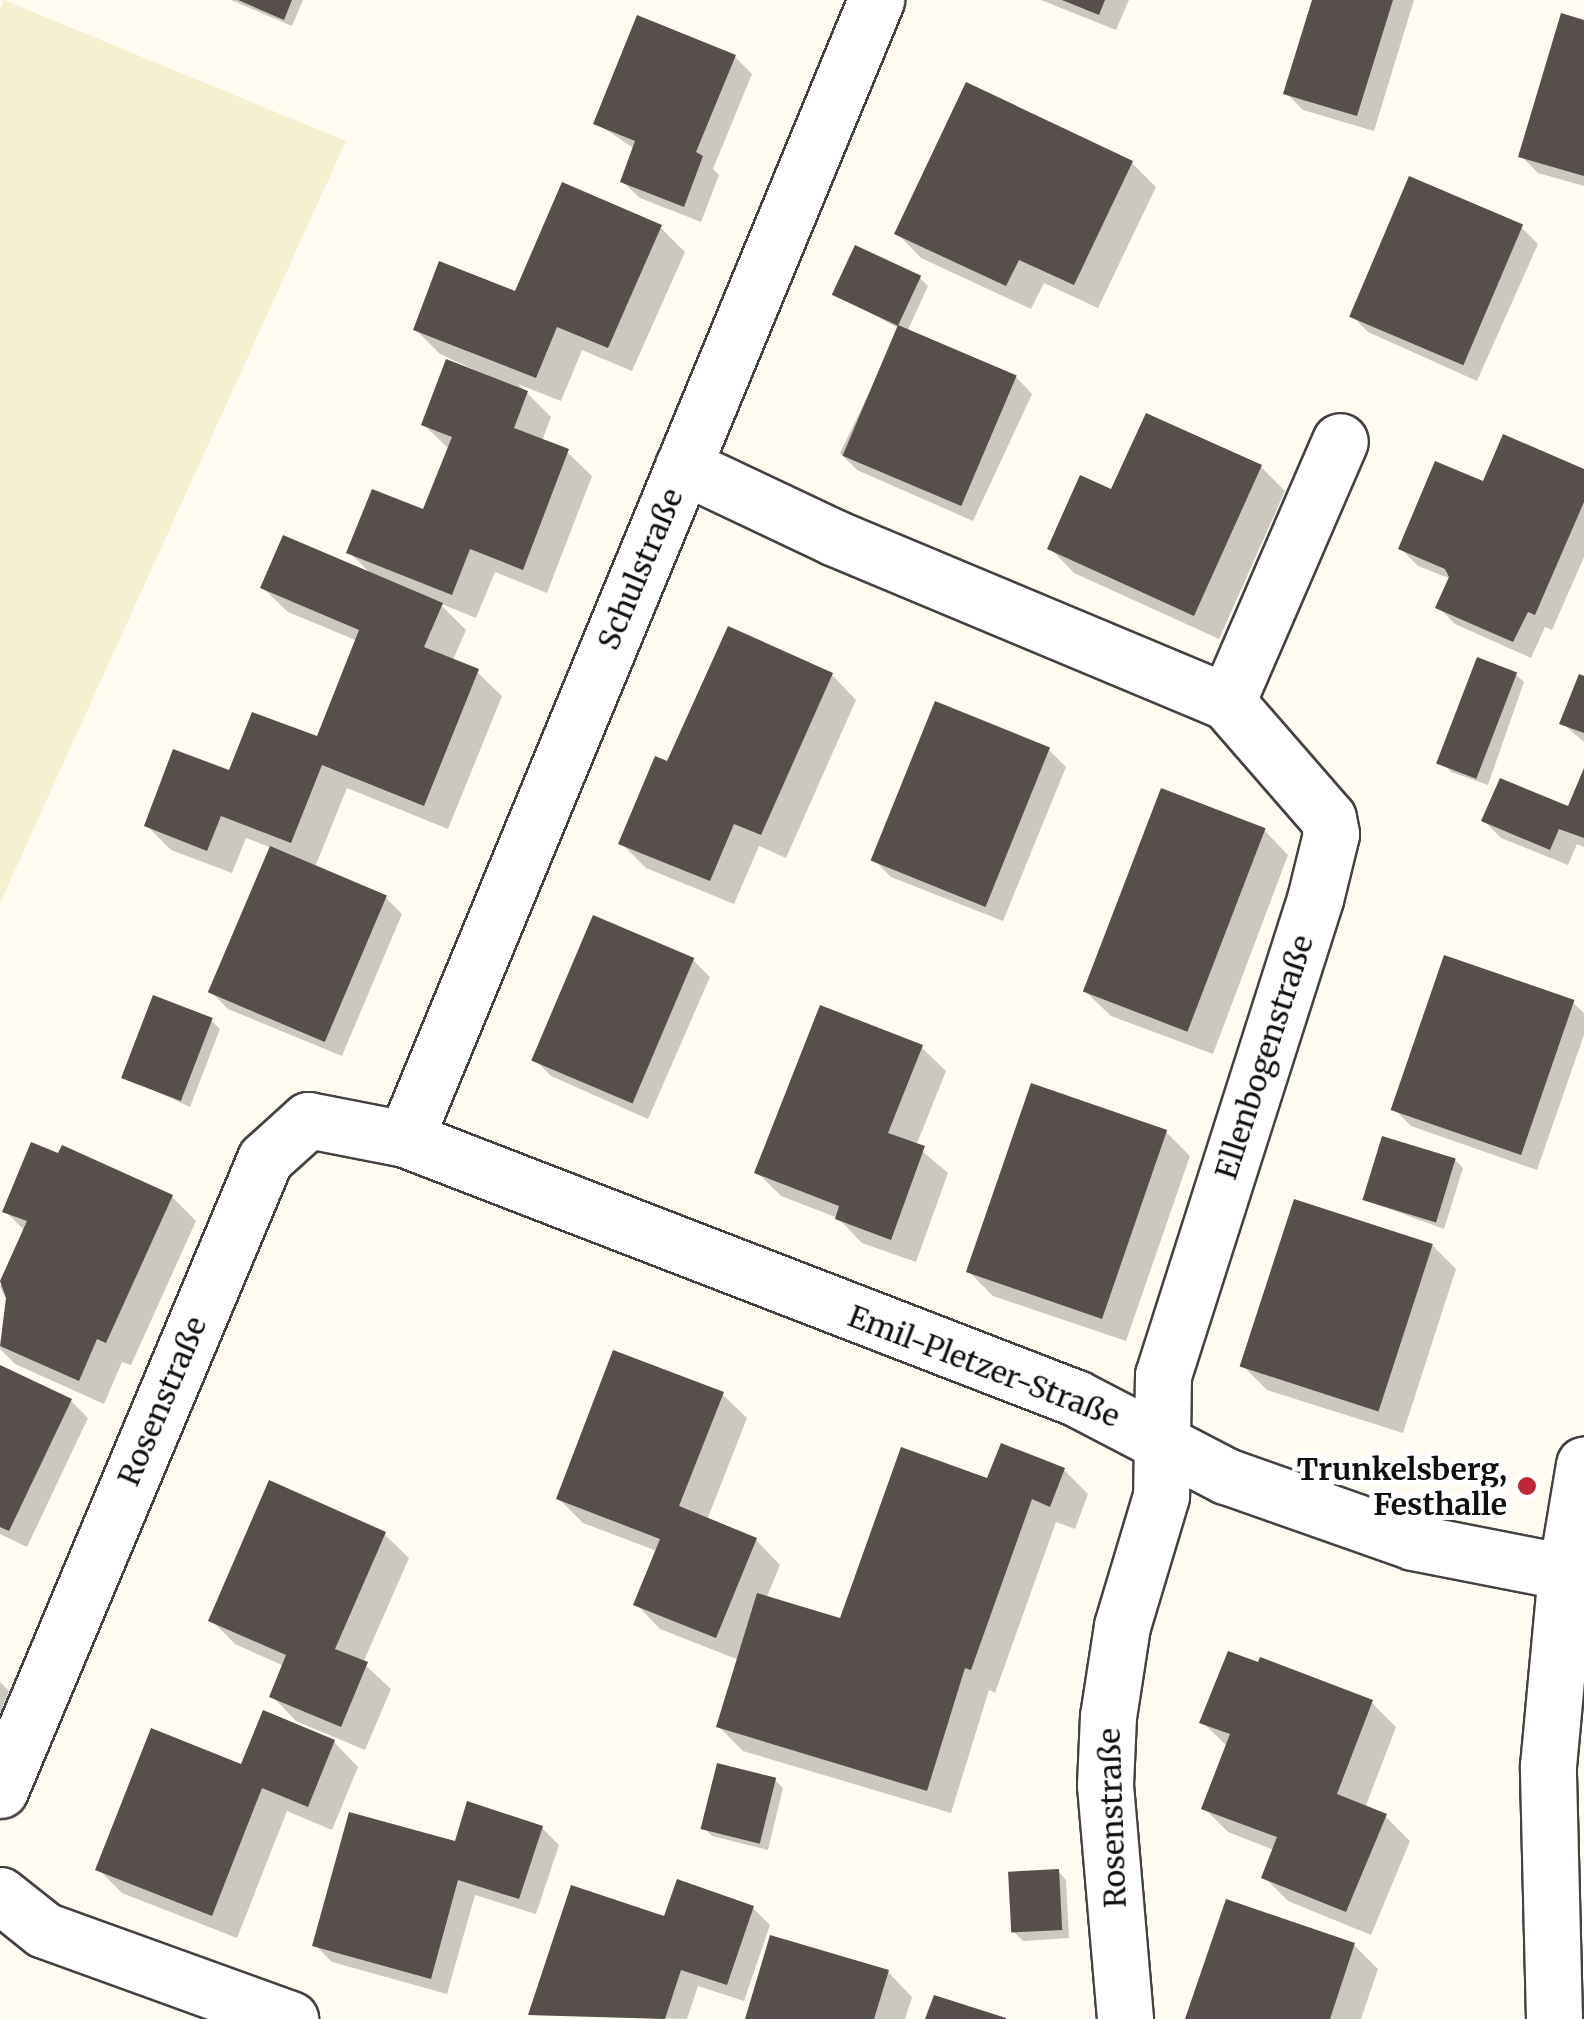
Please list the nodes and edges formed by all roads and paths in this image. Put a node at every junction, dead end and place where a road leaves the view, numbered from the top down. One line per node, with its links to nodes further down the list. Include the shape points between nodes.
1 (876, 0): 3 (street, Schulstraße)
2 (1340, 442): 4 (street)
3 (683, 466): 4 (street, Ellenbogenstraße, via 835,538); 5 (street, Schulstraße)
4 (1226, 702): 6 (street, Ellenbogenstraße, via 1319,802 1331,834 1162,1375)
5 (405, 1139): 6 (street, Emil-Pletzer-Straße, via 1076,1398); 9 (street, Rosenstraße, via 308,1120 265,1159)
6 (1163, 1444): 8 (street, Emil-Pletzer-Straße, via 1226,1476 1413,1542); 12 (street, Rosenstraße, via 1161,1496 1122,1626 1108,1716 1105,1785)
7 (1584, 1465): 8 (street)
8 (1566, 1572): 13 (street, via 1548,1766)
9 (0, 1790)
10 (0, 1895): 11 (street, via 44,1930)
11 (290, 2019)
12 (1125, 2019)
13 (1554, 2019)

